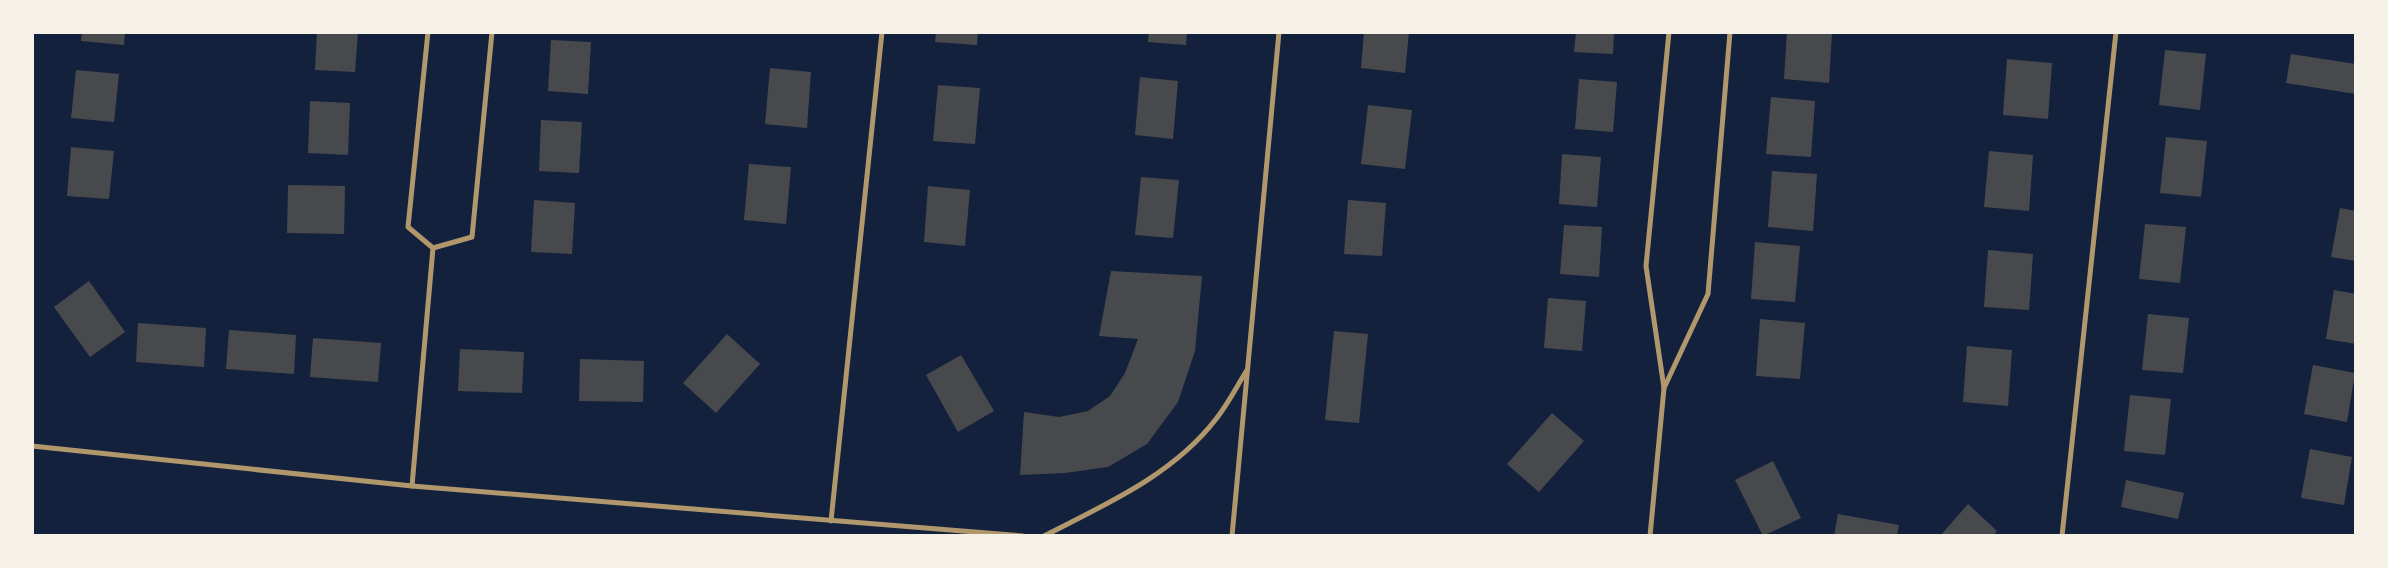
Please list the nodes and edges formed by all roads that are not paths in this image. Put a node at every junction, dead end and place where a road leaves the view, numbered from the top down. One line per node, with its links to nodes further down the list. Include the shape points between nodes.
1 (428, 32): 8 (street, via 408,227)
2 (492, 32): 8 (street, via 472,237)
3 (882, 32): 13 (street)
4 (1279, 32): 9 (street)
5 (1669, 32): 10 (street, via 1646,266)
6 (1730, 32): 10 (street, via 1708,294)
7 (2116, 32): 18 (street)
8 (433, 248): 12 (street)
9 (1248, 370): 15 (street, via 1216,419 1176,460 1135,489); 16 (street)
10 (1664, 388): 17 (street)
11 (32, 446): 12 (street)
12 (412, 486): 13 (street)
13 (832, 521): 14 (street)
14 (1023, 536)
15 (1044, 536)
16 (1232, 536)
17 (1650, 536)
18 (2062, 536)

